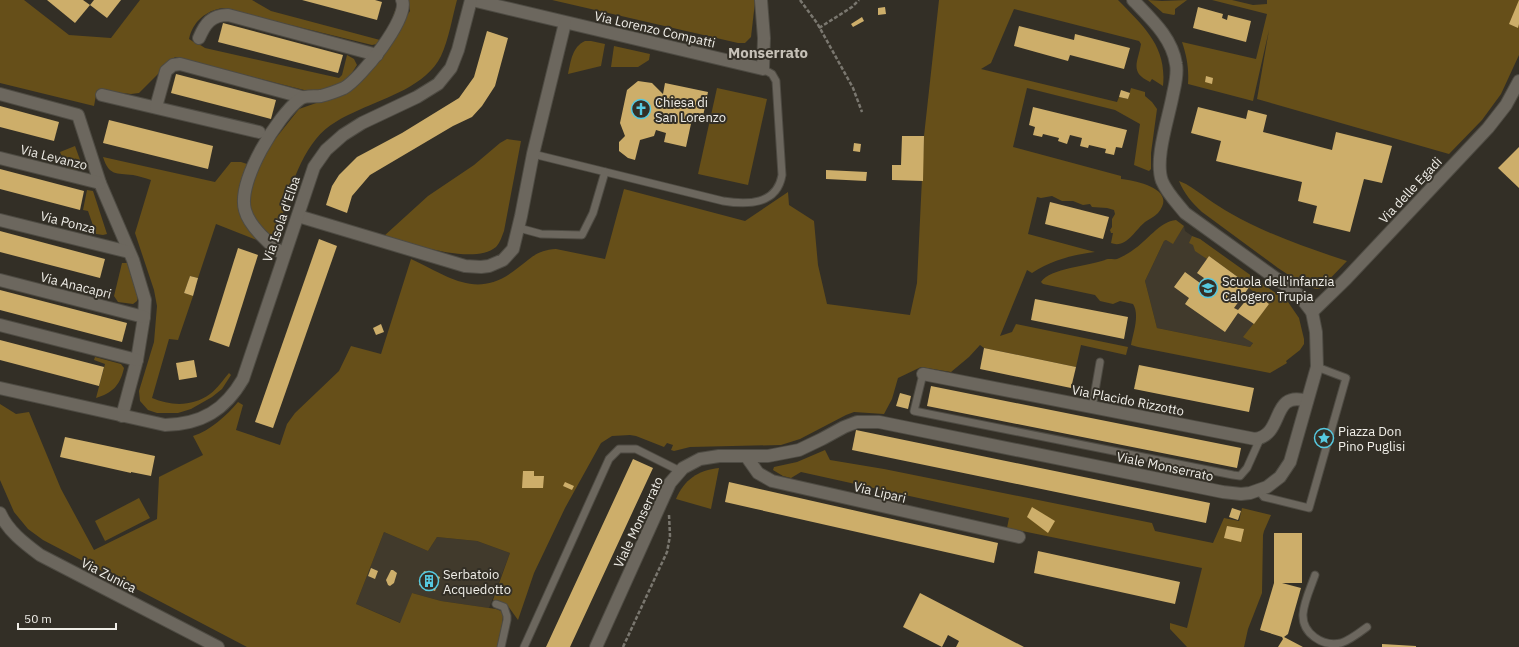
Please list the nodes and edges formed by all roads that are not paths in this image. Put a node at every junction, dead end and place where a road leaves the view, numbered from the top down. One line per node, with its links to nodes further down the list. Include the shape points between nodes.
1 (402, 0): 7 (street, via 403,13)
2 (472, 0): 5 (street, Via Lorenzo Compatti); 19 (street, Via Isola d'Elba, via 451,68 438,84 343,135 326,150 314,167)
3 (761, 0): 8 (street)
4 (1133, 0): 25 (street, Viale Monserrato, via 1164,34 1173,51 1176,65 1176,82 1162,147 1160,166 1163,182 1185,213 1299,295)
5 (565, 23): 8 (street, Via Lorenzo Compatti); 15 (street)
6 (199, 38): 7 (street, via 203,27 210,19 228,15)
7 (377, 55): 12 (street, via 345,87 329,94)
8 (764, 69): 17 (lane, via 772,74 776,82 782,168 781,182 770,197 754,202 733,203)
9 (1519, 81): 25 (street, Via delle Egadi, via 1506,105 1488,128)
10 (0, 94): 18 (street, via 78,115)
11 (102, 95): 13 (street)
12 (302, 97): 13 (street, via 180,64 173,65 166,72); 23 (street, via 279,122 263,145 249,176 244,199 244,209 249,220 273,247)
13 (156, 107): 14 (street)
14 (259, 132)
15 (533, 154): 17 (lane); 21 (street)
16 (0, 158): 18 (street, Via Levanzo)
17 (604, 172): 21 (lane, via 593,212 582,235 541,234)
18 (100, 183): 22 (street)
19 (298, 216): 21 (street, via 473,267 489,266 508,255 513,249); 23 (street, Via Isola d'Elba)
20 (0, 220): 22 (street, Via Ponza)
21 (519, 228)
22 (129, 252): 26 (street, via 145,300)
23 (284, 254): 35 (street, Via Isola d'Elba, via 243,379 229,399 210,415 177,425)
24 (0, 280): 26 (street, Via Anacapri)
25 (1312, 312): 30 (street, Viale Monserrato, via 1316,332)
26 (144, 317): 28 (street)
27 (0, 325): 28 (street)
28 (137, 360): 35 (street)
29 (1100, 362): 34 (lane)
30 (1317, 368): 33 (street, Viale Monserrato); 39 (lane, via 1346,378 1309,508 1264,497)
31 (923, 374): 34 (street, Via Placido Rizzotto); 36 (lane, via 914,411 1233,475 1240,476 1247,468)
32 (0, 388): 35 (street, Via Isola d'Elba)
33 (1307, 401): 36 (street, via 1300,398 1284,404 1270,432); 39 (street, Viale Monserrato, via 1286,470 1277,480)
34 (1092, 408): 36 (street, Via Placido Rizzotto, via 1243,438)
35 (122, 416)
36 (1260, 439)
37 (746, 456): 38 (street, Viale Monserrato, via 710,456 692,462); 39 (street, Viale Monserrato, via 768,456 799,450 857,422 879,422 1223,492 1241,494); 41 (street, Via Lipari, via 758,473 772,481)
38 (680, 471): 47 (lane, via 636,449 619,449 609,458); 48 (street, Viale Monserrato, via 665,492)
39 (1259, 491)
40 (0, 513): 45 (street, Via Zunica, via 18,538 40,555)
41 (1019, 537)
42 (1315, 575): 44 (lane, via 1303,612 1305,626 1314,638 1326,644 1334,644 1347,640)
43 (496, 604): 46 (lane, via 504,608 507,616)
44 (1368, 627)
45 (218, 647)
46 (501, 647)
47 (524, 647)
48 (596, 647)

